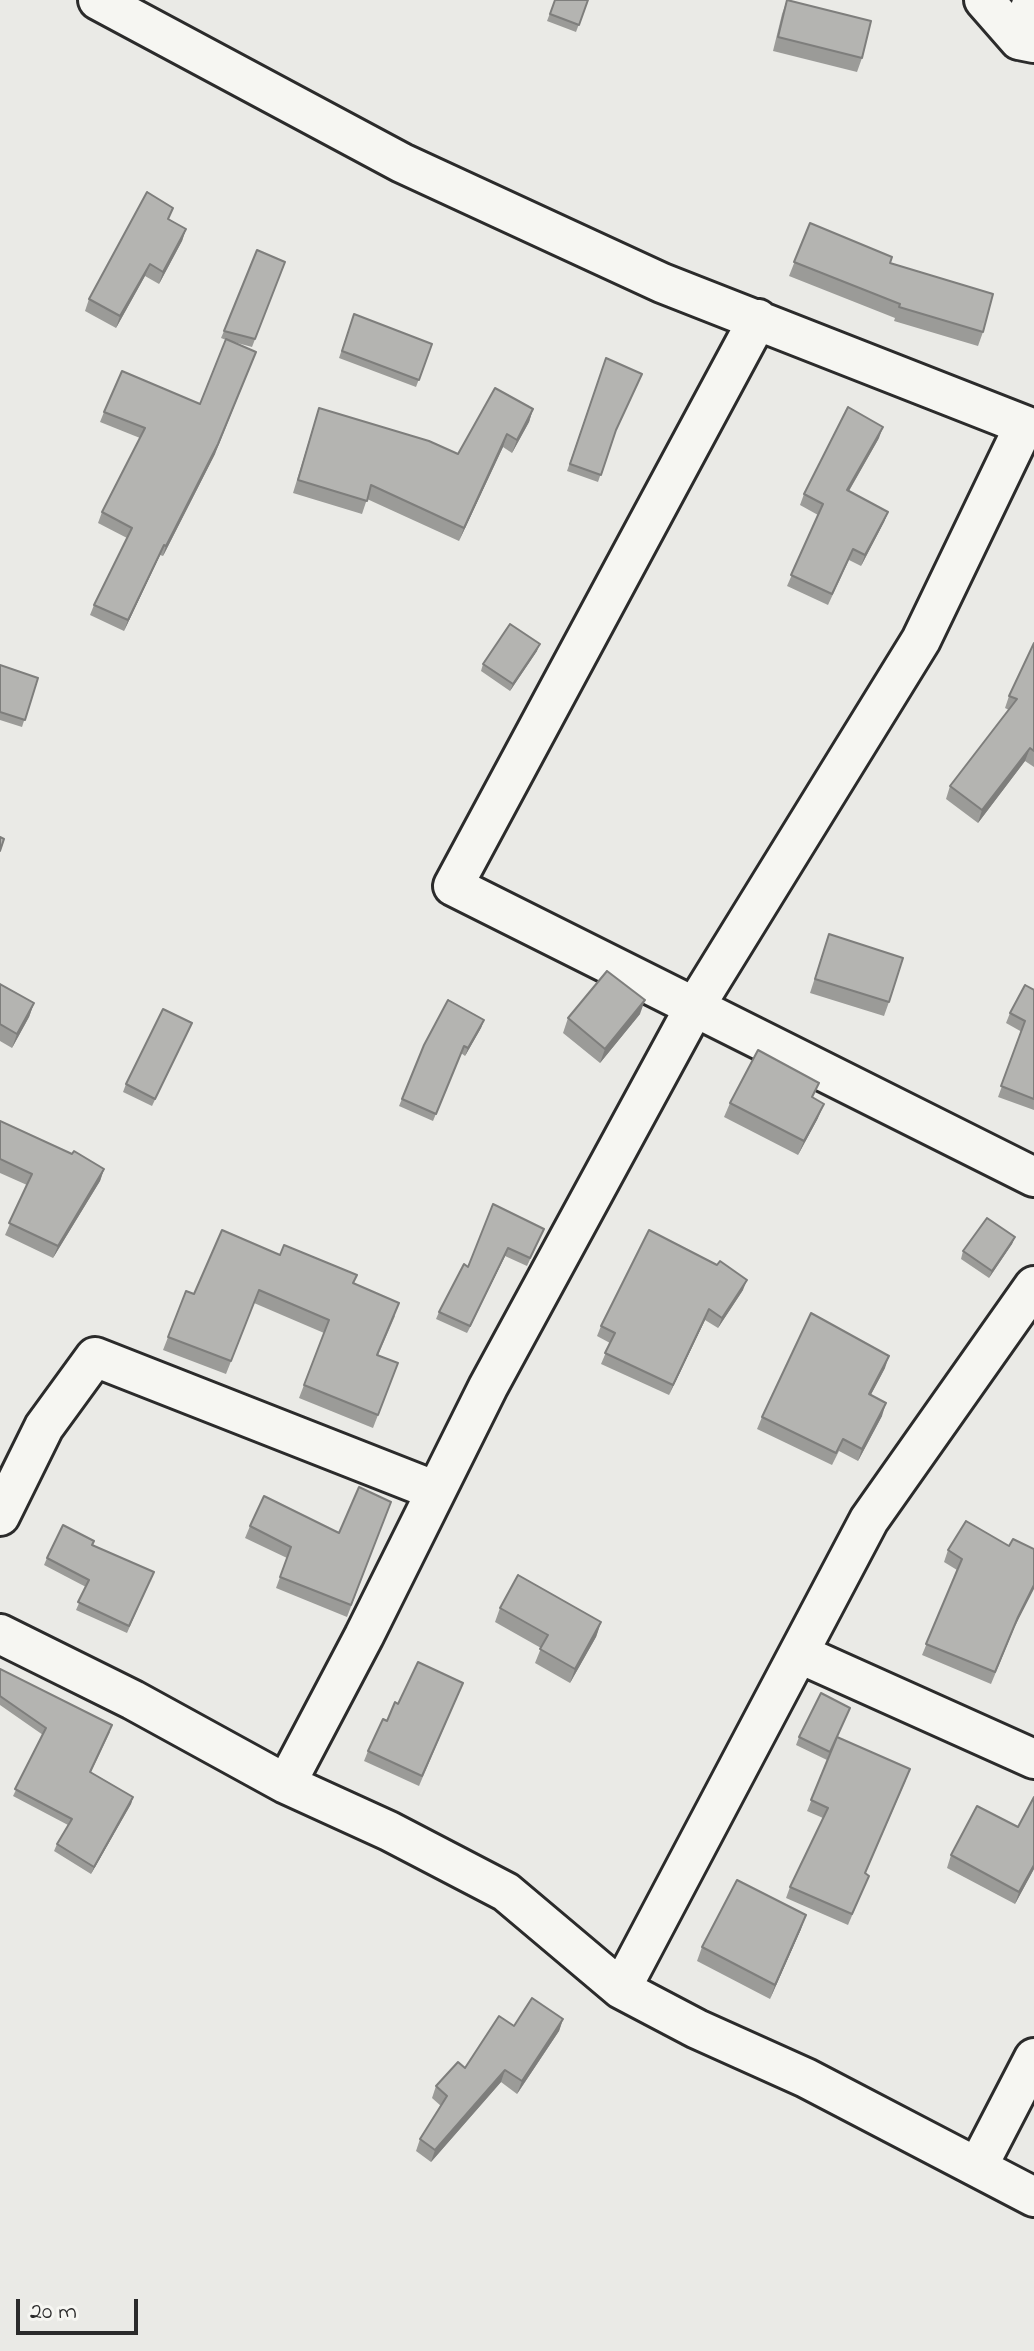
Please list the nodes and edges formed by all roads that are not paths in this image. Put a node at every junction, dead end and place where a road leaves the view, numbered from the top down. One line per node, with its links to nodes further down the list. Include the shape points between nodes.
1 (98, 0): 5 (street, via 402,163 662,283)
2 (984, 0): 4 (street)
3 (1033, 0): 4 (street)
4 (1027, 42)
5 (758, 319): 6 (street); 7 (street, via 453,886)
6 (1029, 428): 7 (street, via 921,640)
7 (694, 1008): 8 (street); 10 (street)
8 (1034, 1177)
9 (1034, 1286): 13 (street, via 869,1520)
10 (436, 1491): 11 (street, via 95,1357 44,1427); 15 (street)
11 (0, 1516)
12 (0, 1634): 15 (street)
13 (800, 1654): 14 (street); 16 (street)
14 (1034, 1759)
15 (286, 1784): 16 (street, via 506,1892)
16 (621, 1989): 18 (street)
17 (1034, 2058): 18 (street)
18 (978, 2166): 19 (street)
19 (1034, 2197)

